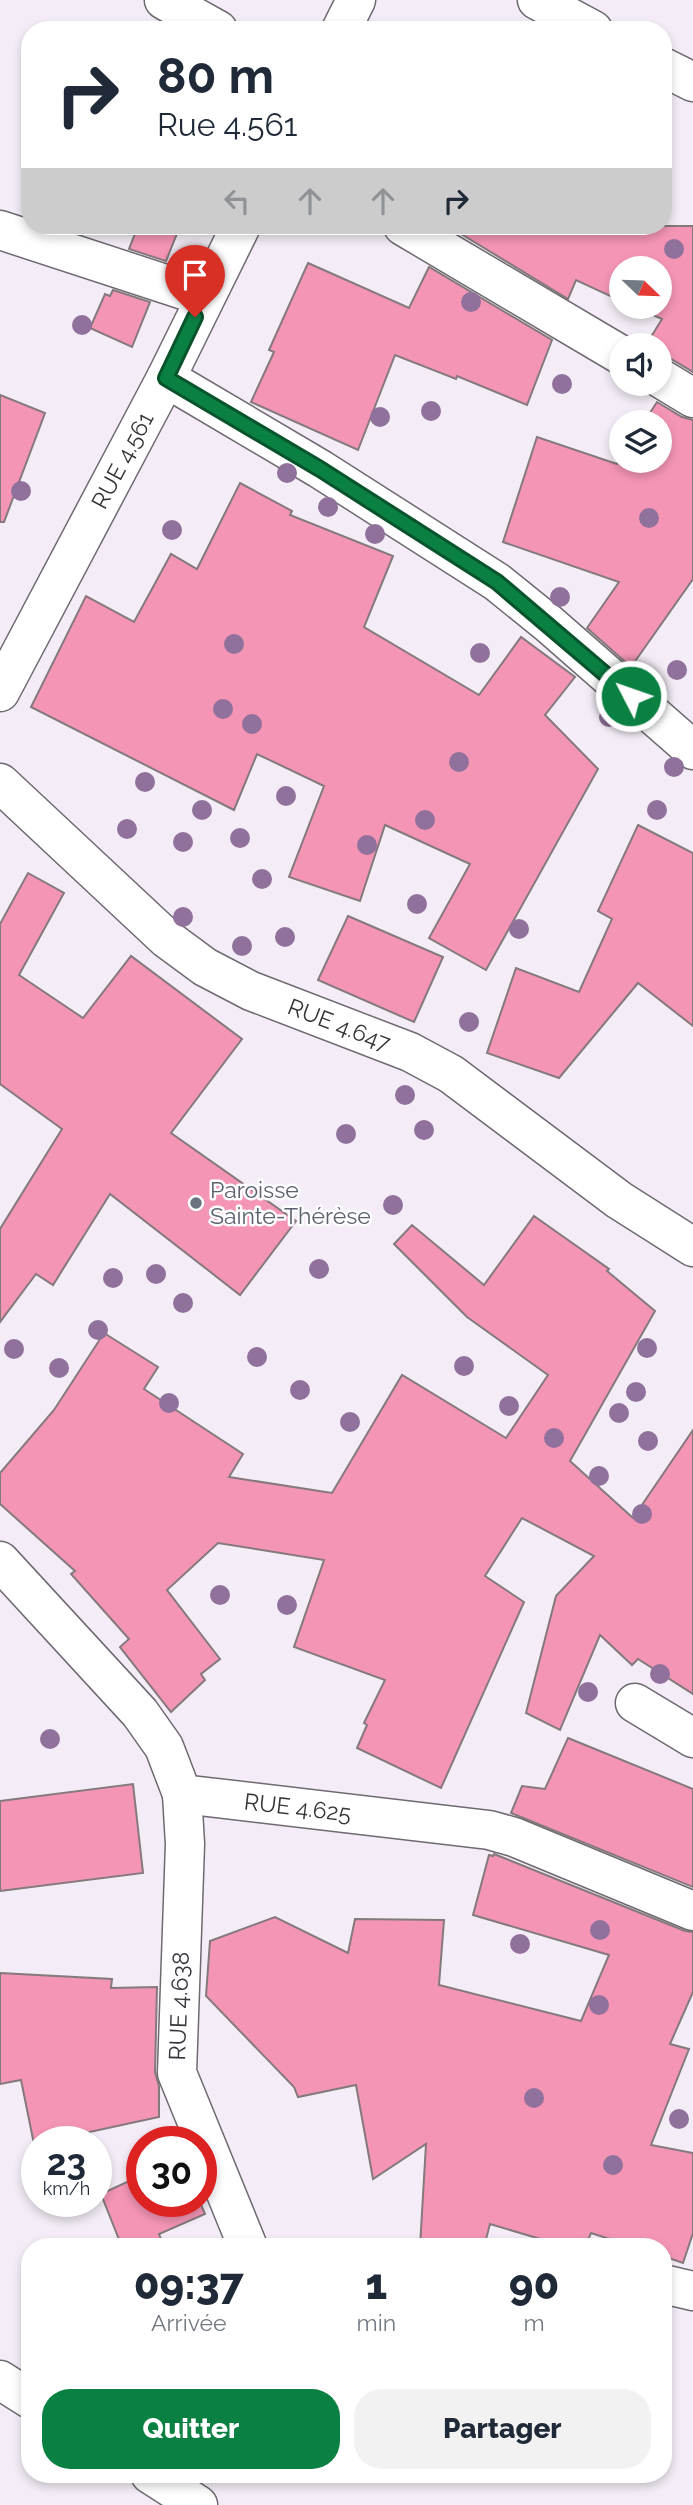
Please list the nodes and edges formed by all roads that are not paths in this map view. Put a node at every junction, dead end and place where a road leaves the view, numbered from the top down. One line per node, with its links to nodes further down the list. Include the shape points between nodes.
1 (164, 0): 4 (street)
2 (356, 0): 5 (street)
3 (537, 0): 6 (street)
4 (202, 21)
5 (346, 21)
6 (576, 21)
7 (672, 72): 8 (street)
8 (693, 82)
9 (0, 230): 12 (street)
10 (237, 235): 12 (street, RUE 4.561)
11 (418, 235): 13 (street)
12 (205, 297): 14 (street, RUE 4.561)
13 (609, 348)
14 (166, 378): 17 (street, RUE 4.561); 18 (street, via 497,582)
15 (672, 385): 16 (street)
16 (693, 398)
17 (5, 672)
18 (693, 750)
19 (0, 783): 20 (street, RUE 4.647, via 167,939 205,967 251,992 410,1052 452,1074 619,1200)
20 (693, 1247)
21 (0, 1561): 24 (street, via 140,1713 164,1747)
22 (635, 1703): 23 (street)
23 (693, 1738)
24 (182, 1794): 25 (street, RUE 4.625, via 489,1830); 26 (street, RUE 4.638, via 185,1844 177,2073)
25 (693, 1911)
26 (244, 2238)
27 (672, 2286): 28 (street)
28 (693, 2291)
29 (0, 2380): 30 (street)
30 (21, 2393)
31 (164, 2483): 32 (street)
32 (198, 2505)

